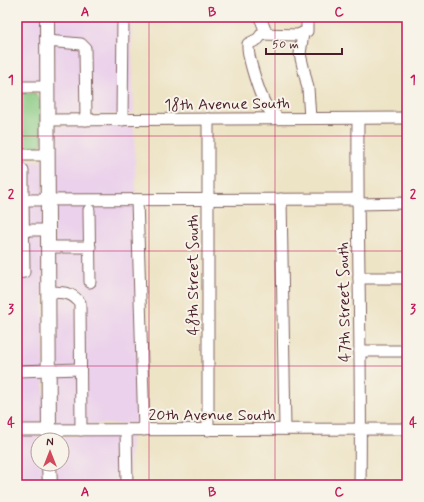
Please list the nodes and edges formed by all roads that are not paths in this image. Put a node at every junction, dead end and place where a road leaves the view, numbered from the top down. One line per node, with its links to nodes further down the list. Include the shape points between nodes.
1 (47, 17): 7 (main road)
2 (123, 17): 16 (street)
3 (260, 17): 6 (street, via 265,30)
4 (307, 17): 5 (street, via 307,31)
5 (303, 33): 6 (street); 11 (street, via 300,54 308,88)
6 (262, 34): 10 (street, via 248,44 248,49 252,69 267,107)
7 (47, 41): 9 (main road); 15 (street, via 81,44 85,48)
8 (17, 87): 9 (street)
9 (48, 87): 14 (main road)
10 (278, 118): 11 (street, 18th Avenue South); 17 (street, 18th Avenue South)
11 (310, 118): 13 (street, 18th Avenue South)
12 (407, 118): 13 (street, 18th Avenue South)
13 (358, 119): 26 (street, 47th Street South)
14 (48, 120): 15 (street, 18th Avenue South); 19 (main road)
15 (86, 120): 16 (street, 18th Avenue South)
16 (122, 120): 17 (street, 18th Avenue South)
17 (208, 120): 25 (street, 48th Street South)
18 (17, 155): 19 (street)
19 (48, 155): 23 (main road)
20 (17, 166): 22 (street, via 23,171)
21 (281, 199): 25 (street); 26 (street); 43 (street)
22 (23, 200): 23 (street); 29 (street)
23 (48, 200): 24 (street); 30 (main road)
24 (137, 200): 25 (street); 49 (street)
25 (208, 200): 50 (street, 48th Street South)
26 (358, 201): 27 (street); 34 (street, 47th Street South)
27 (407, 204)
28 (89, 210): 31 (street)
29 (20, 230): 30 (street); 33 (street, via 24,272)
30 (49, 230): 32 (main road)
31 (90, 246): 32 (street); 36 (street)
32 (48, 247): 37 (main road)
33 (17, 273)
34 (359, 278): 35 (street); 38 (street, 47th Street South)
35 (407, 278)
36 (90, 282)
37 (49, 292): 40 (street, via 67,293 76,297 80,303); 41 (main road)
38 (360, 351): 39 (street); 44 (street, 47th Street South)
39 (407, 351)
40 (80, 369): 41 (street); 47 (street)
41 (49, 370): 42 (street); 52 (main road)
42 (17, 371)
43 (285, 429): 44 (street, 20th Avenue South); 50 (street, 20th Avenue South)
44 (361, 429): 45 (street, 20th Avenue South); 57 (street, 47th Street South)
45 (407, 429)
46 (17, 430): 51 (street, 20th Avenue South)
47 (81, 430): 48 (street, 20th Avenue South); 53 (street, 20th Avenue South)
48 (126, 430): 49 (street, 20th Avenue South); 56 (street)
49 (144, 430): 50 (street, 20th Avenue South)
50 (208, 430)
51 (30, 432)
52 (49, 432)
53 (68, 432)
54 (50, 472): 55 (main road)
55 (50, 485)
56 (127, 485)
57 (360, 485)

